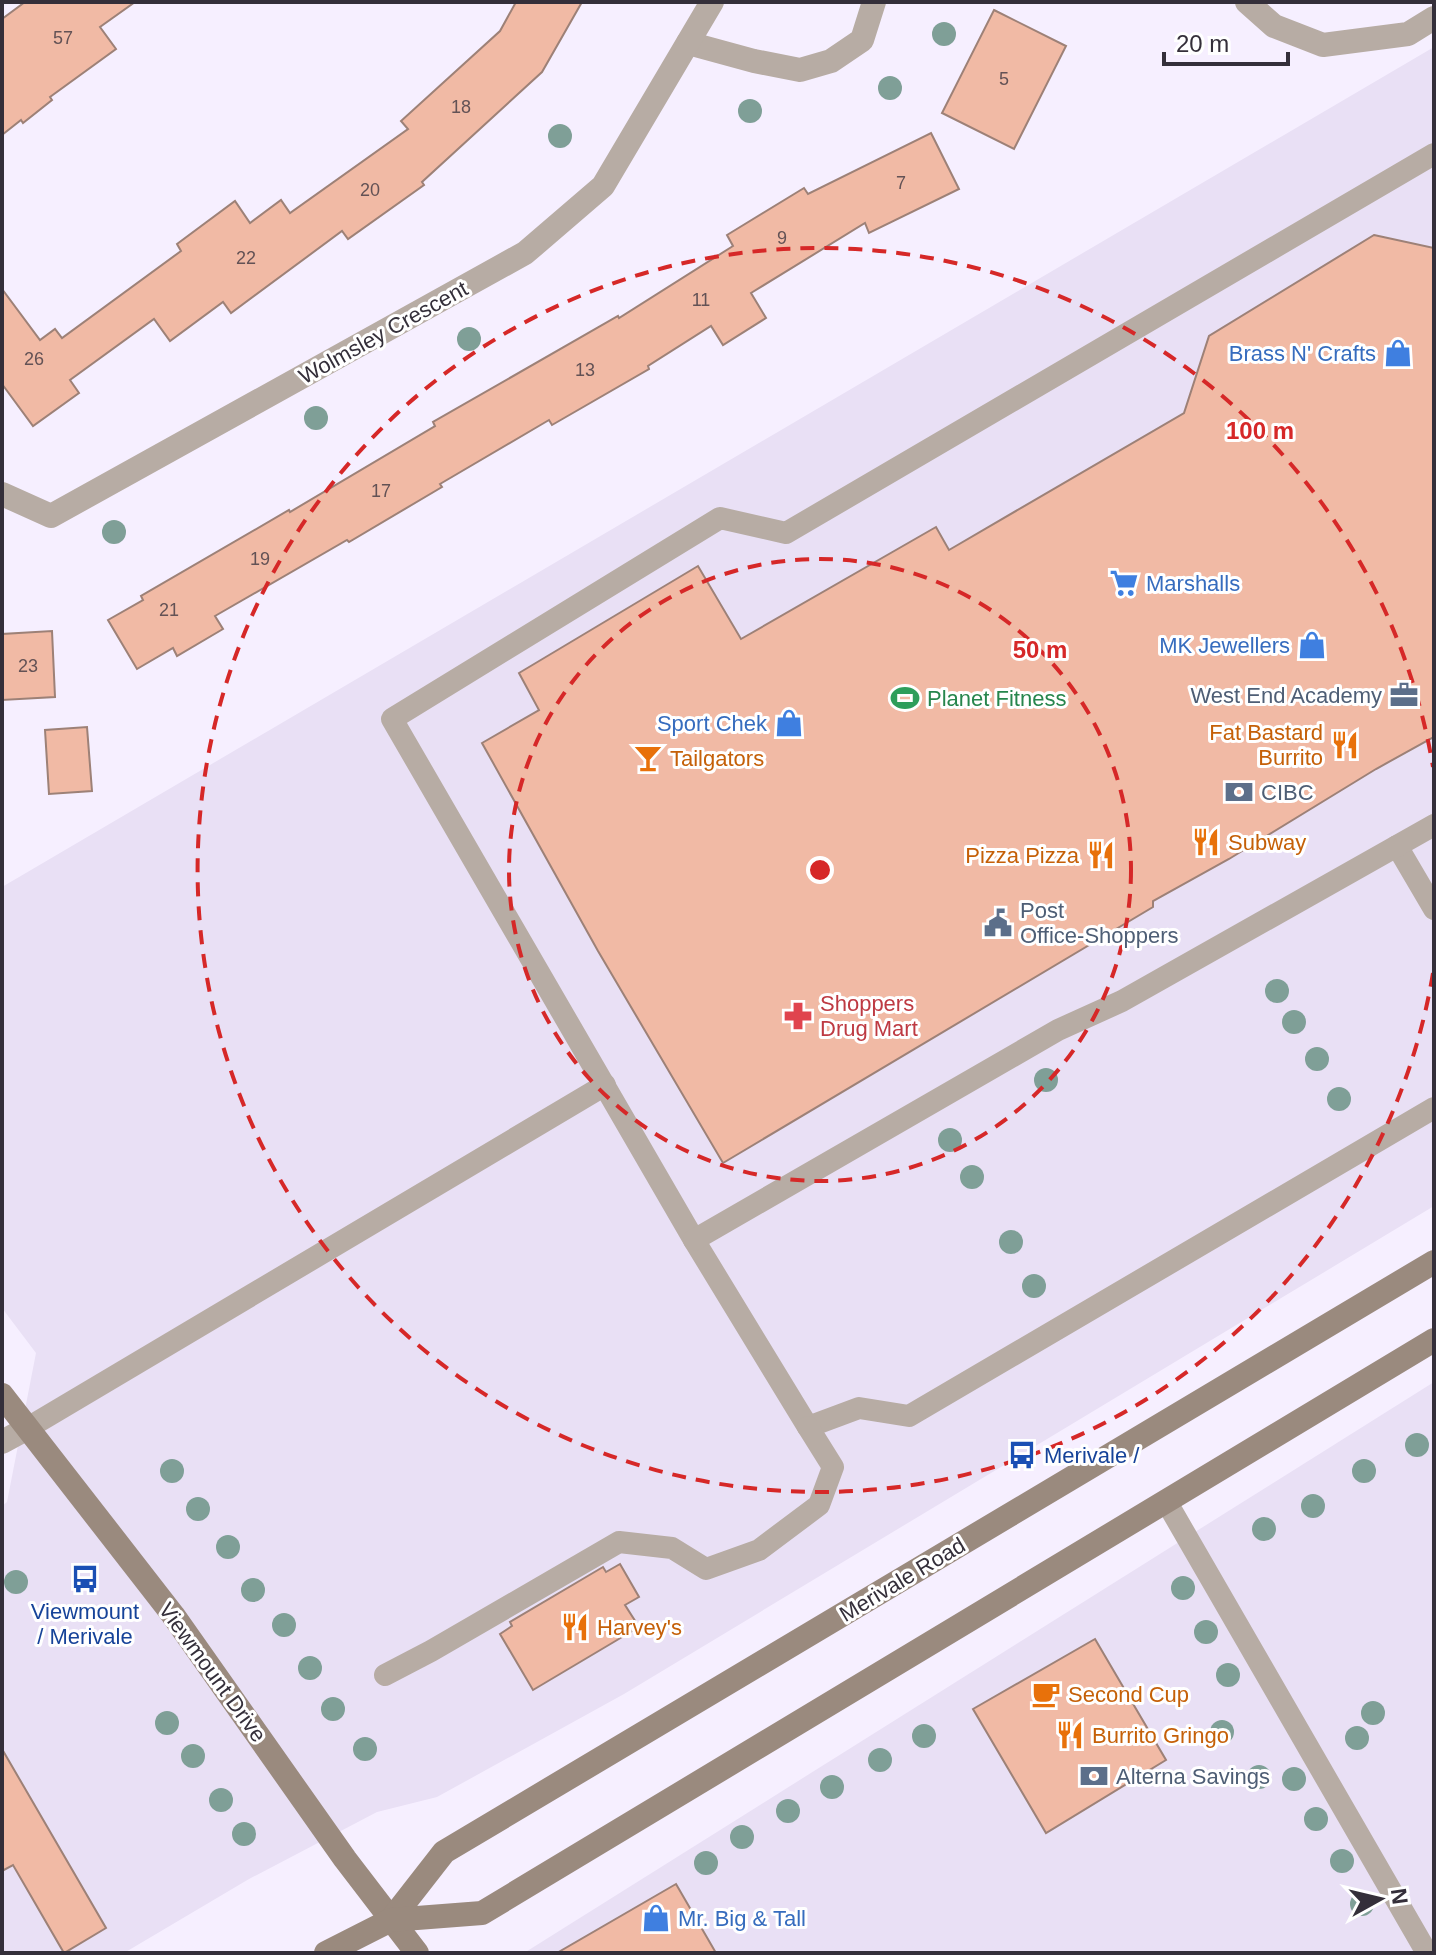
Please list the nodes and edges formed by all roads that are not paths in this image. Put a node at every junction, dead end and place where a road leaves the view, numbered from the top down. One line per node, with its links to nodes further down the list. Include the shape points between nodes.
1 (712, 2): 5 (street, Wolmsley Crescent)
2 (874, 2): 5 (street, via 862,40 831,61 800,70)
3 (1247, 2): 4 (street, via 1274,26 1323,45 1408,34)
4 (1434, 18)
5 (688, 43): 7 (street, Wolmsley Crescent, via 603,186 525,253 51,516)
6 (1434, 154): 11 (lane, via 786,533 720,518 392,719)
7 (2, 494)
8 (1434, 825): 9 (lane)
9 (1397, 846): 10 (lane); 13 (lane, via 1122,1001 1058,1030)
10 (1434, 909)
11 (605, 1085): 13 (lane); 18 (lane)
12 (1434, 1108): 17 (lane, via 909,1416 859,1408)
13 (694, 1240): 17 (lane)
14 (1434, 1262): 22 (main road, Merivale Road, via 444,1852)
15 (1434, 1340): 20 (main road, Merivale Road)
16 (2, 1395): 18 (main road, Viewmount Drive)
17 (808, 1427): 21 (lane, via 833,1467 819,1505 759,1550 706,1569 672,1548 619,1542)
18 (26, 1429): 19 (street); 22 (main road, Viewmount Drive, via 173,1615)
19 (2, 1442)
20 (1166, 1501): 22 (main road, Merivale Road, via 482,1913); 25 (lane)
21 (385, 1675)
22 (391, 1920): 23 (main road, Merivale Road); 24 (main road, Viewmount Drive)
23 (326, 1953)
24 (417, 1953)
25 (1427, 1953)

